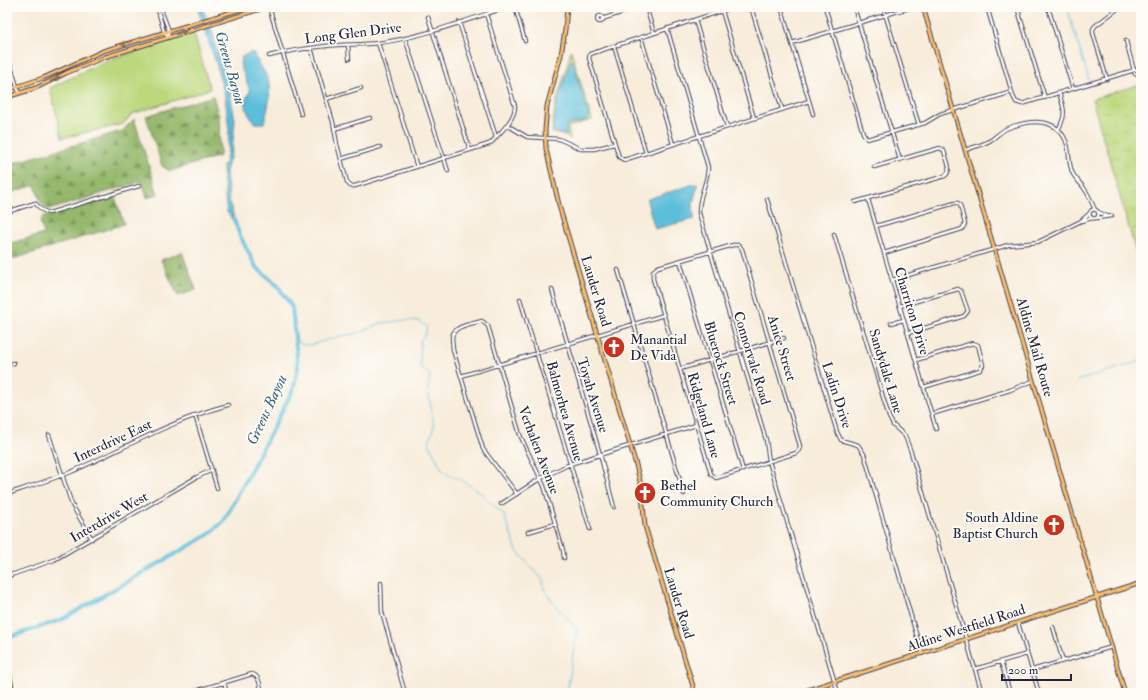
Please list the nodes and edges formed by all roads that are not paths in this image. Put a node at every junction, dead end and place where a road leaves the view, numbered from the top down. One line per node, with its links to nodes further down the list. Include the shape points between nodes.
1 (157, 7): 38 (street)
2 (160, 7): 36 (street)
3 (248, 7): 23 (main road)
4 (268, 7): 28 (main road); 50 (street)
5 (507, 7): 26 (street, Long Glen Drive)
6 (515, 7): 43 (street)
7 (567, 7): 85 (main road, Lauder Road, via 562,55 547,106)
8 (639, 7): 30 (street)
9 (646, 7): 39 (street)
10 (734, 7): 24 (street)
11 (751, 7): 71 (street)
12 (781, 7): 46 (street)
13 (825, 7): 37 (street)
14 (854, 7): 33 (street)
15 (883, 7): 27 (street)
16 (912, 7): 27 (street)
17 (923, 7): 72 (main road, Aldine Mail Route)
18 (987, 7): 63 (street)
19 (1017, 7): 68 (street)
20 (1048, 7): 61 (street)
21 (1120, 7): 57 (street, via 1093,29)
22 (1138, 7): 25 (street)
23 (235, 11): 28 (main road); 36 (main road)
24 (722, 11): 31 (street); 76 (street)
25 (1141, 11)
26 (486, 14): 32 (street, Long Glen Drive); 77 (street, via 515,106)
27 (886, 15): 33 (street); 78 (street)
28 (237, 16): 40 (main road, one-way to 28)
29 (428, 17): 35 (street)
30 (602, 19)
31 (695, 20): 34 (street); 79 (street)
32 (459, 22): 35 (street, Long Glen Drive); 84 (street)
33 (859, 23): 37 (street); 82 (street)
34 (668, 28): 39 (street); 83 (street, Connorvale Road)
35 (432, 30): 42 (street, Long Glen Drive); 89 (street)
36 (169, 31): 38 (main road); 40 (street)
37 (832, 31): 46 (street); 82 (street, via 865,138)
38 (164, 32): 40 (street); 59 (main road, one-way to 59, via 103,51)
39 (654, 33): 41 (street)
40 (168, 37): 64 (main road, one-way to 40, via 105,57)
41 (641, 37): 48 (street); 87 (street)
42 (405, 38): 45 (street, Long Glen Drive); 92 (street)
43 (525, 41)
44 (1126, 41): 55 (street)
45 (378, 43): 47 (street, Long Glen Drive); 95 (street)
46 (792, 43): 70 (street)
47 (348, 45): 49 (street, Long Glen Drive); 53 (street)
48 (614, 46): 86 (street, via 592,52 589,56); 91 (street)
49 (311, 48): 50 (street, Long Glen Drive); 69 (street)
50 (282, 53): 52 (street, Long Glen Drive); 73 (street)
51 (7, 54): 59 (street)
52 (269, 56)
53 (349, 60)
54 (1141, 68): 55 (street)
55 (1134, 70): 56 (street); 57 (street)
56 (1135, 74)
57 (1107, 79): 61 (street)
58 (7, 82): 62 (street)
59 (17, 87): 62 (main road); 64 (street)
60 (361, 88): 69 (street)
61 (1072, 89): 65 (street)
62 (8, 90): 66 (street)
63 (1012, 92): 68 (street, via 1016,102 1022,104); 72 (street)
64 (19, 93): 66 (main road)
65 (1059, 93): 68 (street); 81 (street, via 1064,118)
66 (11, 96): 67 (main road)
67 (7, 97)
68 (1045, 98)
69 (326, 99): 80 (street)
70 (809, 101): 71 (street); 74 (street)
71 (782, 109): 76 (street)
72 (954, 110): 78 (street); 90 (main road, Aldine Mail Route)
73 (301, 114)
74 (813, 114)
75 (370, 118): 80 (street)
76 (754, 118): 79 (street)
77 (507, 125): 84 (street); 85 (street, via 527,137)
78 (918, 125): 82 (street)
79 (727, 127): 83 (street)
80 (334, 129): 93 (street)
81 (1058, 130): 90 (street, via 1046,123 1031,122 1008,128 981,146); 101 (street, via 1066,142 1070,166)
82 (892, 133): 94 (street)
83 (700, 136): 87 (street); 114 (street, Connorvale Road, via 708,175 700,198 699,213)
84 (496, 138): 89 (street, via 489,144)
85 (545, 138): 86 (street, via 559,139 586,150); 127 (main road, Lauder Road, via 560,209)
86 (614, 144): 91 (street, via 620,159)
87 (673, 144): 91 (street)
88 (380, 148): 93 (street)
89 (470, 150): 92 (street)
90 (965, 150): 113 (main road, Aldine Mail Route)
91 (646, 153)
92 (444, 158): 95 (street); 97 (street)
93 (341, 160): 95 (street, via 350,186)
94 (900, 160): 96 (street); 100 (street, via 940,148 944,151 949,172 945,176)
95 (417, 167)
96 (874, 168)
97 (448, 171)
98 (139, 186): 104 (street, via 49,213 34,203)
99 (767, 199): 178 (street, Ladin Drive, via 837,432 841,440 858,445 864,454)
100 (868, 199): 102 (street); 111 (street, Charriton Drive)
101 (1091, 201): 103 (street); 105 (street)
102 (855, 202)
103 (1097, 211): 105 (street); 106 (street); 109 (street)
104 (7, 212)
105 (1090, 212): 108 (street); 110 (street)
106 (1107, 216): 107 (street); 109 (street)
107 (1112, 216)
108 (1092, 218): 109 (street); 110 (street)
109 (1096, 218)
110 (1081, 221): 113 (street, via 1038,242 1008,244)
111 (876, 226): 115 (street, Charriton Drive); 115 (street, via 955,203 960,204 966,224 962,229)
112 (834, 234): 176 (street, Sandydale Lane, via 889,417 893,425 905,436 911,452)
113 (994, 249): 118 (street); 140 (main road, Aldine Mail Route)
114 (710, 252): 116 (street); 129 (street, Anice Street, via 733,245 740,246); 131 (street, Connorvale Road)
115 (884, 253): 118 (street, Charriton Drive)
116 (680, 261): 122 (street, Ridgeland Lane, via 658,267 653,271); 133 (street, Bluerock Street)
117 (618, 270): 125 (street)
118 (892, 280): 121 (street, Charriton Drive)
119 (552, 290): 130 (street, Toyah Avenue)
120 (520, 299): 132 (street, Balmorhea Avenue)
121 (900, 306): 123 (street, Charriton Drive); 126 (street, via 958,289 965,300 968,311 964,316)
122 (664, 315): 125 (street); 138 (street, Ridgeland Lane)
123 (904, 320): 124 (street); 126 (street, Charriton Drive)
124 (891, 323)
125 (634, 324): 127 (street); 147 (street)
126 (908, 333): 134 (street, Charriton Drive)
127 (598, 335): 130 (street); 149 (main road, Lauder Road)
128 (784, 338): 129 (street)
129 (770, 342): 131 (street); 151 (street, Anice Street, via 800,446 793,454)
130 (567, 344): 132 (street); 150 (street, Toyah Avenue)
131 (740, 352): 133 (street); 151 (street, Connorvale Road, via 766,440)
132 (537, 353): 136 (street); 152 (street, Balmorhea Avenue)
133 (710, 360): 138 (street); 154 (street, Bluerock Street)
134 (916, 360): 141 (street, Charriton Drive); 141 (street, via 973,343 978,345 981,354 983,365 980,370)
135 (14, 363): 137 (street)
136 (500, 364): 139 (street); 139 (street, Verhalen Avenue, via 488,326 482,321 465,325 458,328 452,336 453,350); 156 (street, Verhalen Avenue, via 520,435)
137 (7, 365)
138 (680, 369): 145 (street, Ridgeland Lane)
139 (461, 376): 159 (street, via 483,449)
140 (1033, 381): 143 (street); 173 (main road, Aldine Mail Route)
141 (924, 387): 143 (street, Charriton Drive)
142 (228, 405): 144 (street, Interdrive East)
143 (932, 414): 146 (street, Charriton Drive)
144 (195, 415): 153 (street); 155 (street, Interdrive East)
145 (696, 425): 147 (street); 154 (street, Ridgeland Lane, via 714,477)
146 (936, 429)
147 (666, 434): 149 (street); 160 (street)
148 (49, 435): 155 (street)
149 (631, 446): 150 (street); 192 (main road, Lauder Road, via 641,485 645,526)
150 (600, 454): 152 (street); 162 (street, Toyah Avenue)
151 (769, 461): 154 (street); 185 (street, Connorvale Road)
152 (570, 464): 156 (street); 164 (street, Balmorhea Avenue)
153 (212, 470): 157 (street); 166 (street, Interdrive West)
154 (743, 470)
155 (62, 475): 158 (street, Interdrive East); 166 (street, via 72,505)
156 (541, 478): 159 (street); 163 (street, Verhalen Avenue)
157 (217, 488)
158 (7, 494)
159 (517, 494): 161 (street)
160 (684, 494)
161 (502, 504)
162 (614, 507)
163 (556, 524): 165 (street); 167 (street, Verhalen Avenue)
164 (590, 530)
165 (528, 532)
166 (92, 539): 169 (street, Interdrive West, via 53,560)
167 (564, 558)
168 (7, 574): 169 (street, Interdrive West)
169 (14, 574): 170 (street, Interdrive West)
170 (7, 578)
171 (381, 583): 191 (street, via 382,612)
172 (1141, 583): 173 (main road, Aldine Westfield Road)
173 (1097, 597): 174 (main road, Aldine Westfield Road); 177 (main road, Aldine Mail Route)
174 (1018, 623): 176 (main road, Aldine Westfield Road); 179 (street)
175 (1053, 627): 181 (street)
176 (966, 640): 178 (main road, Aldine Westfield Road); 183 (street, Sandydale Lane)
177 (1112, 647): 181 (street); 198 (main road, Aldine Mail Route)
178 (922, 654): 185 (main road, Aldine Westfield Road)
179 (1027, 654): 182 (street); 184 (street)
180 (7, 661): 187 (main road)
181 (1063, 661): 184 (street)
182 (1001, 662): 183 (street); 196 (street)
183 (975, 669): 195 (street, Sandydale Lane)
184 (1032, 670): 197 (street)
185 (834, 682): 193 (main road, Aldine Westfield Road); 194 (street, Connorvale Road)
186 (224, 683): 188 (street); 189 (street); 190 (street, via 254,674 258,678)
187 (13, 693)
188 (189, 693)
189 (227, 693)
190 (262, 693)
191 (405, 693)
192 (695, 693)
193 (798, 693)
194 (838, 693)
195 (982, 693)
196 (1010, 693)
197 (1038, 693)
198 (1125, 693)

